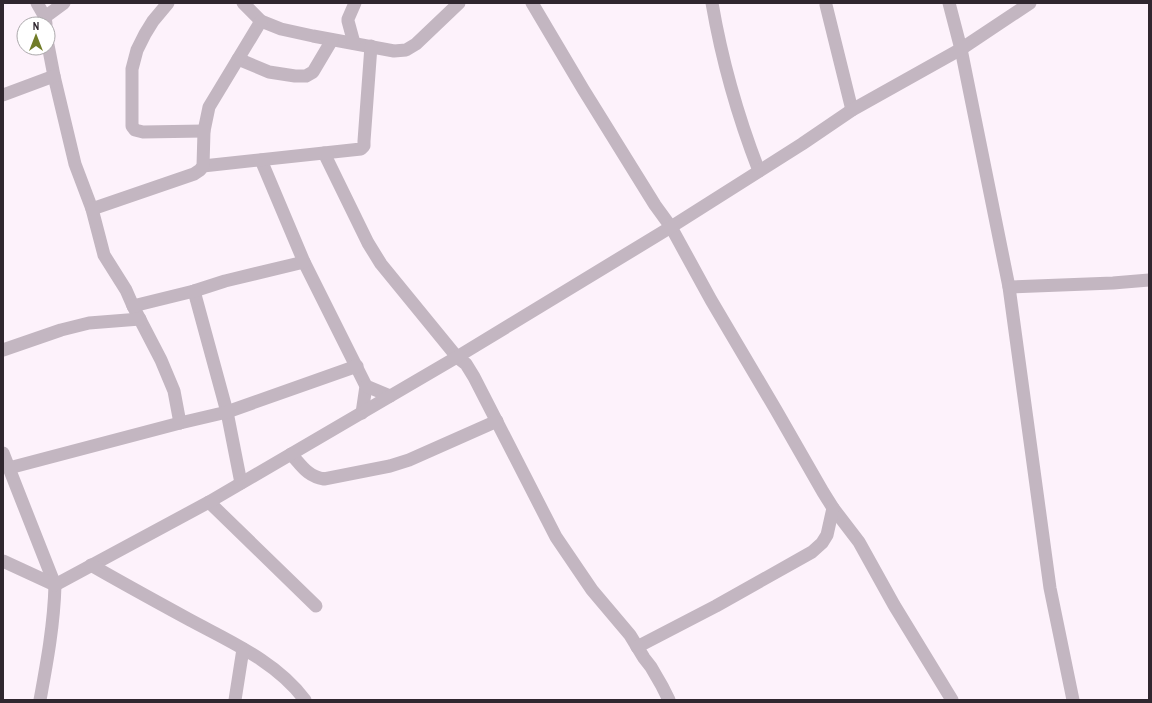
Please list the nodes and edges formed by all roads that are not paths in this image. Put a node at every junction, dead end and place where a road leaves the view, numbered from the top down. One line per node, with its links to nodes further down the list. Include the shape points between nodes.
1 (38, 3): 12 (street)
2 (64, 3): 13 (street)
3 (168, 3): 24 (street, via 144,34 137,50 132,68 132,126 135,130 143,132)
4 (355, 3): 16 (street, via 348,18)
5 (459, 3): 17 (street, via 416,44 406,50 394,51)
6 (532, 3): 30 (street, via 587,96)
7 (712, 3): 28 (street, via 731,88 745,136)
8 (949, 3): 18 (street)
9 (1030, 3): 18 (street)
10 (247, 5): 14 (street)
11 (826, 5): 23 (street)
12 (43, 16)
13 (49, 16)
14 (261, 21): 15 (street, via 281,29); 20 (street)
15 (332, 40): 16 (street); 20 (street, via 313,72 306,76 269,72)
16 (354, 43): 17 (street)
17 (371, 46): 25 (street, via 364,146 361,149)
18 (960, 49): 23 (street); 33 (street)
19 (50, 56): 21 (street)
20 (238, 59): 24 (street, via 209,107)
21 (54, 76): 22 (street); 29 (street, via 75,164)
22 (3, 95)
23 (852, 110): 28 (street)
24 (204, 131): 27 (street)
25 (324, 153): 26 (street); 38 (street, via 381,264)
26 (261, 160): 27 (street); 31 (street)
27 (203, 166): 29 (street, via 194,174)
28 (759, 171): 30 (street)
29 (92, 209): 35 (street, via 104,255)
30 (671, 227): 38 (street); 51 (street)
31 (304, 262): 34 (street); 39 (street)
32 (1149, 280): 33 (street)
33 (1009, 287): 63 (street, via 1050,588)
34 (194, 291): 35 (street); 42 (street)
35 (133, 306): 36 (street)
36 (140, 319): 37 (street, via 89,323); 45 (street, via 174,391)
37 (3, 350)
38 (457, 357): 41 (street); 44 (street, via 466,364)
39 (356, 366): 40 (street); 42 (street)
40 (366, 386): 41 (street); 43 (street)
41 (390, 396): 43 (street)
42 (227, 412): 45 (street); 49 (street)
43 (362, 413): 47 (street)
44 (497, 421): 47 (street, via 409,460 324,479 315,477 305,470); 56 (street, via 556,537 592,590)
45 (180, 423): 48 (street)
46 (3, 453): 48 (street)
47 (291, 454): 49 (street)
48 (9, 468): 54 (street)
49 (241, 483): 50 (street)
50 (209, 502): 53 (street); 55 (street)
51 (833, 508): 56 (street, via 827,535 822,544 812,552); 62 (street, via 859,542 894,606)
52 (3, 561): 54 (street)
53 (91, 565): 54 (street); 57 (street)
54 (55, 585): 58 (street, via 54,613)
55 (316, 606)
56 (637, 647): 61 (street)
57 (243, 649): 59 (street); 60 (street, via 278,672)
58 (40, 700)
59 (235, 700)
60 (305, 700)
61 (669, 700)
62 (952, 700)
63 (1073, 700)

